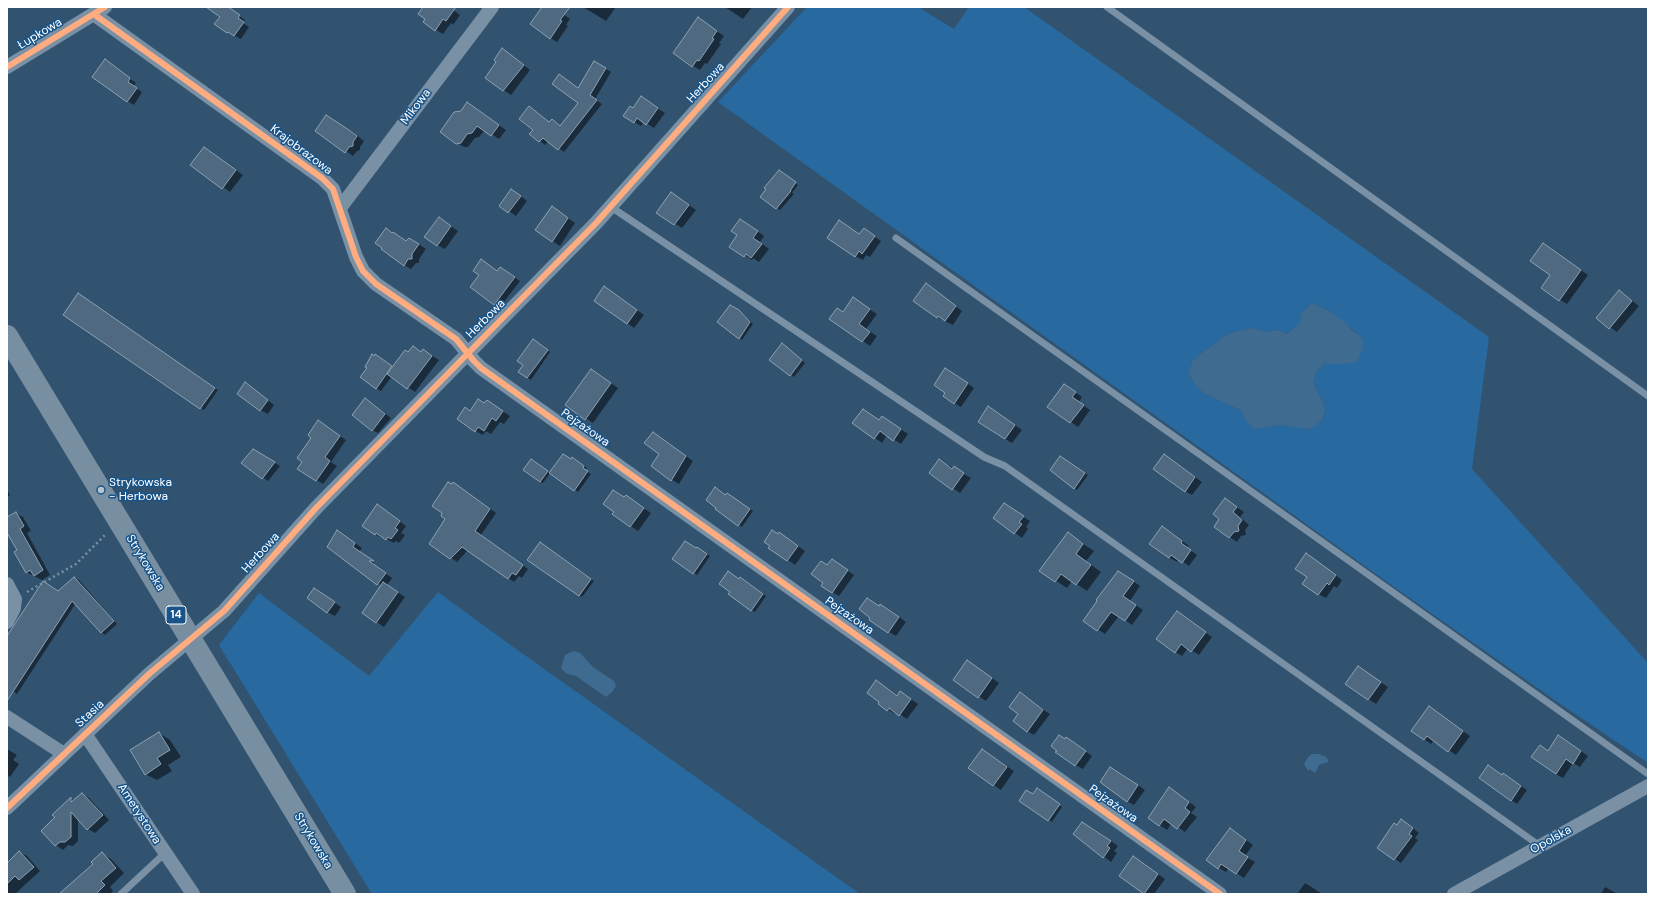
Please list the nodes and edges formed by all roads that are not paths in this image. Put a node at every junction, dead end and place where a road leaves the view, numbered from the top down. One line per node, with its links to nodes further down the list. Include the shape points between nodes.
1 (492, 7): 7 (street, Mikowa)
2 (788, 7): 6 (street, Herbowa)
3 (1107, 7): 11 (lane)
4 (100, 11): 5 (street, Łupkowa); 7 (street, Krajobrazowa, via 322,178 333,189)
5 (7, 67)
6 (611, 207): 10 (street, Herbowa); 21 (lane, via 984,457 1005,466)
7 (340, 208): 10 (street, Krajobrazowa, via 363,271 376,284 456,339)
8 (896, 238): 18 (lane)
9 (7, 336): 14 (main road, Strykowska / 14)
10 (467, 354): 14 (street, Herbowa, via 316,508 224,611); 26 (street, Pejzażowa, via 481,368)
11 (1648, 396)
12 (7, 584): 13 (street, via 15,599 14,608)
13 (7, 622)
14 (191, 639): 16 (street, Stasia); 25 (main road, Strykowska / 14)
15 (7, 717): 17 (street)
16 (85, 734): 17 (street, Stasia); 22 (street, Ametystowa)
17 (64, 754): 20 (street, Stasia)
18 (1648, 774)
19 (1648, 786): 21 (street, Opolska)
20 (7, 808)
21 (1540, 846): 27 (street, Opolska)
22 (165, 853): 23 (lane); 24 (street, Ametystowa)
23 (121, 894)
24 (193, 894)
25 (345, 894)
26 (1220, 894)
27 (1454, 894)

